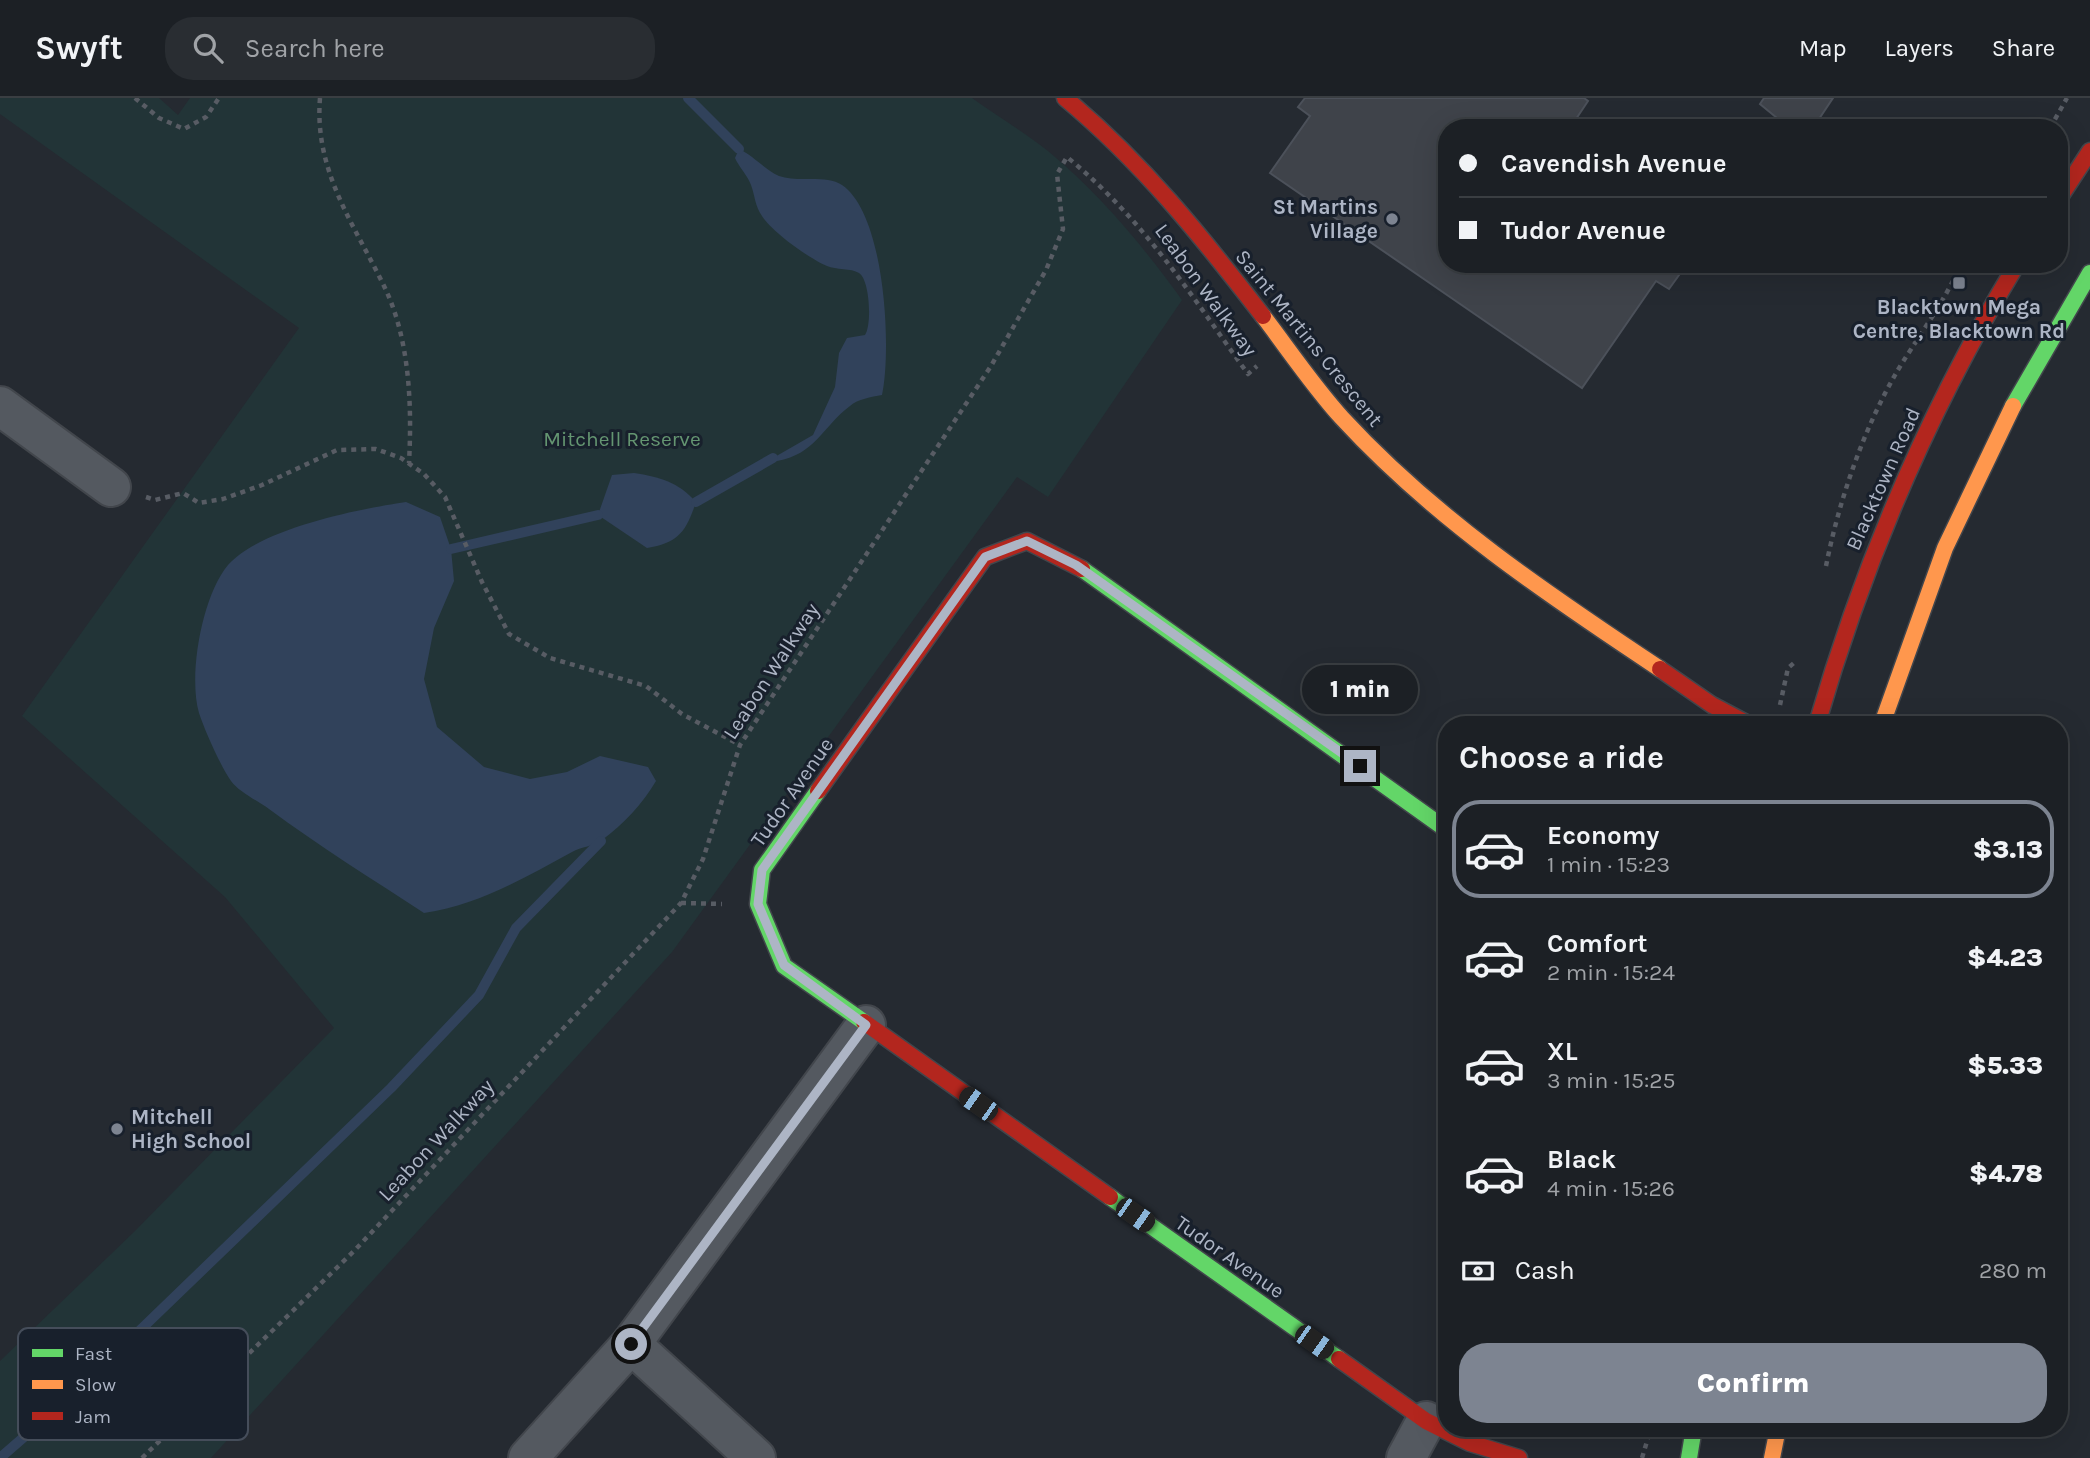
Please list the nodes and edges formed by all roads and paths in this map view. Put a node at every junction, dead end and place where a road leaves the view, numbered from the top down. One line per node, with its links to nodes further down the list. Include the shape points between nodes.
1 (135, 98): 2 (path, via 159,118 184,130 206,117)
2 (219, 98)
3 (320, 98): 13 (path, via 322,154 336,194 385,288 401,343 412,401)
4 (1065, 98): 11 (street, Saint Martins Crescent, via 1157,184)
5 (2067, 98): 6 (path)
6 (2055, 119)
7 (2090, 151): 8 (street)
8 (2068, 185)
9 (2011, 273): 19 (street, Blacktown Road, via 1982,320 1900,485 1840,642)
10 (2090, 273): 20 (street, via 2041,351 1979,469 1922,603)
11 (1284, 344): 18 (street, Saint Martins Crescent, via 1340,416 1397,475 1505,562); 21 (path, Leabon Walkway, via 1248,374 1177,271 1135,222 1067,157 1057,174 1063,229 1046,270 991,366)
12 (0, 406): 14 (street)
13 (409, 463): 15 (path, via 376,449 337,450 223,499 199,503 183,493); 21 (path, via 445,497 509,634 550,658 646,686 682,715)
14 (111, 487)
15 (155, 500)
16 (1788, 668): 17 (path)
17 (1778, 713)
18 (1733, 716)
19 (1819, 716)
20 (1885, 716)
21 (740, 745): 25 (path, Leabon Walkway, via 703,859 681,903 355,1250)
22 (1438, 825): 23 (street, Tudor Avenue, via 1076,565 1027,541 985,557 762,870 758,904 784,965)
23 (866, 1025): 24 (street); 26 (street, Tudor Avenue)
24 (631, 1344): 34 (street); 35 (street)
25 (248, 1354)
26 (1426, 1421): 27 (street, Tudor Avenue); 36 (street)
27 (1438, 1427)
28 (1458, 1437): 37 (street, Tudor Avenue)
29 (1648, 1437): 38 (path)
30 (1693, 1437): 39 (street)
31 (1776, 1437): 40 (street)
32 (160, 1440): 33 (path, Leabon Walkway)
33 (142, 1458)
34 (528, 1458)
35 (756, 1458)
36 (1406, 1458)
37 (1519, 1458)
38 (1642, 1458)
39 (1689, 1458)
40 (1772, 1458)

